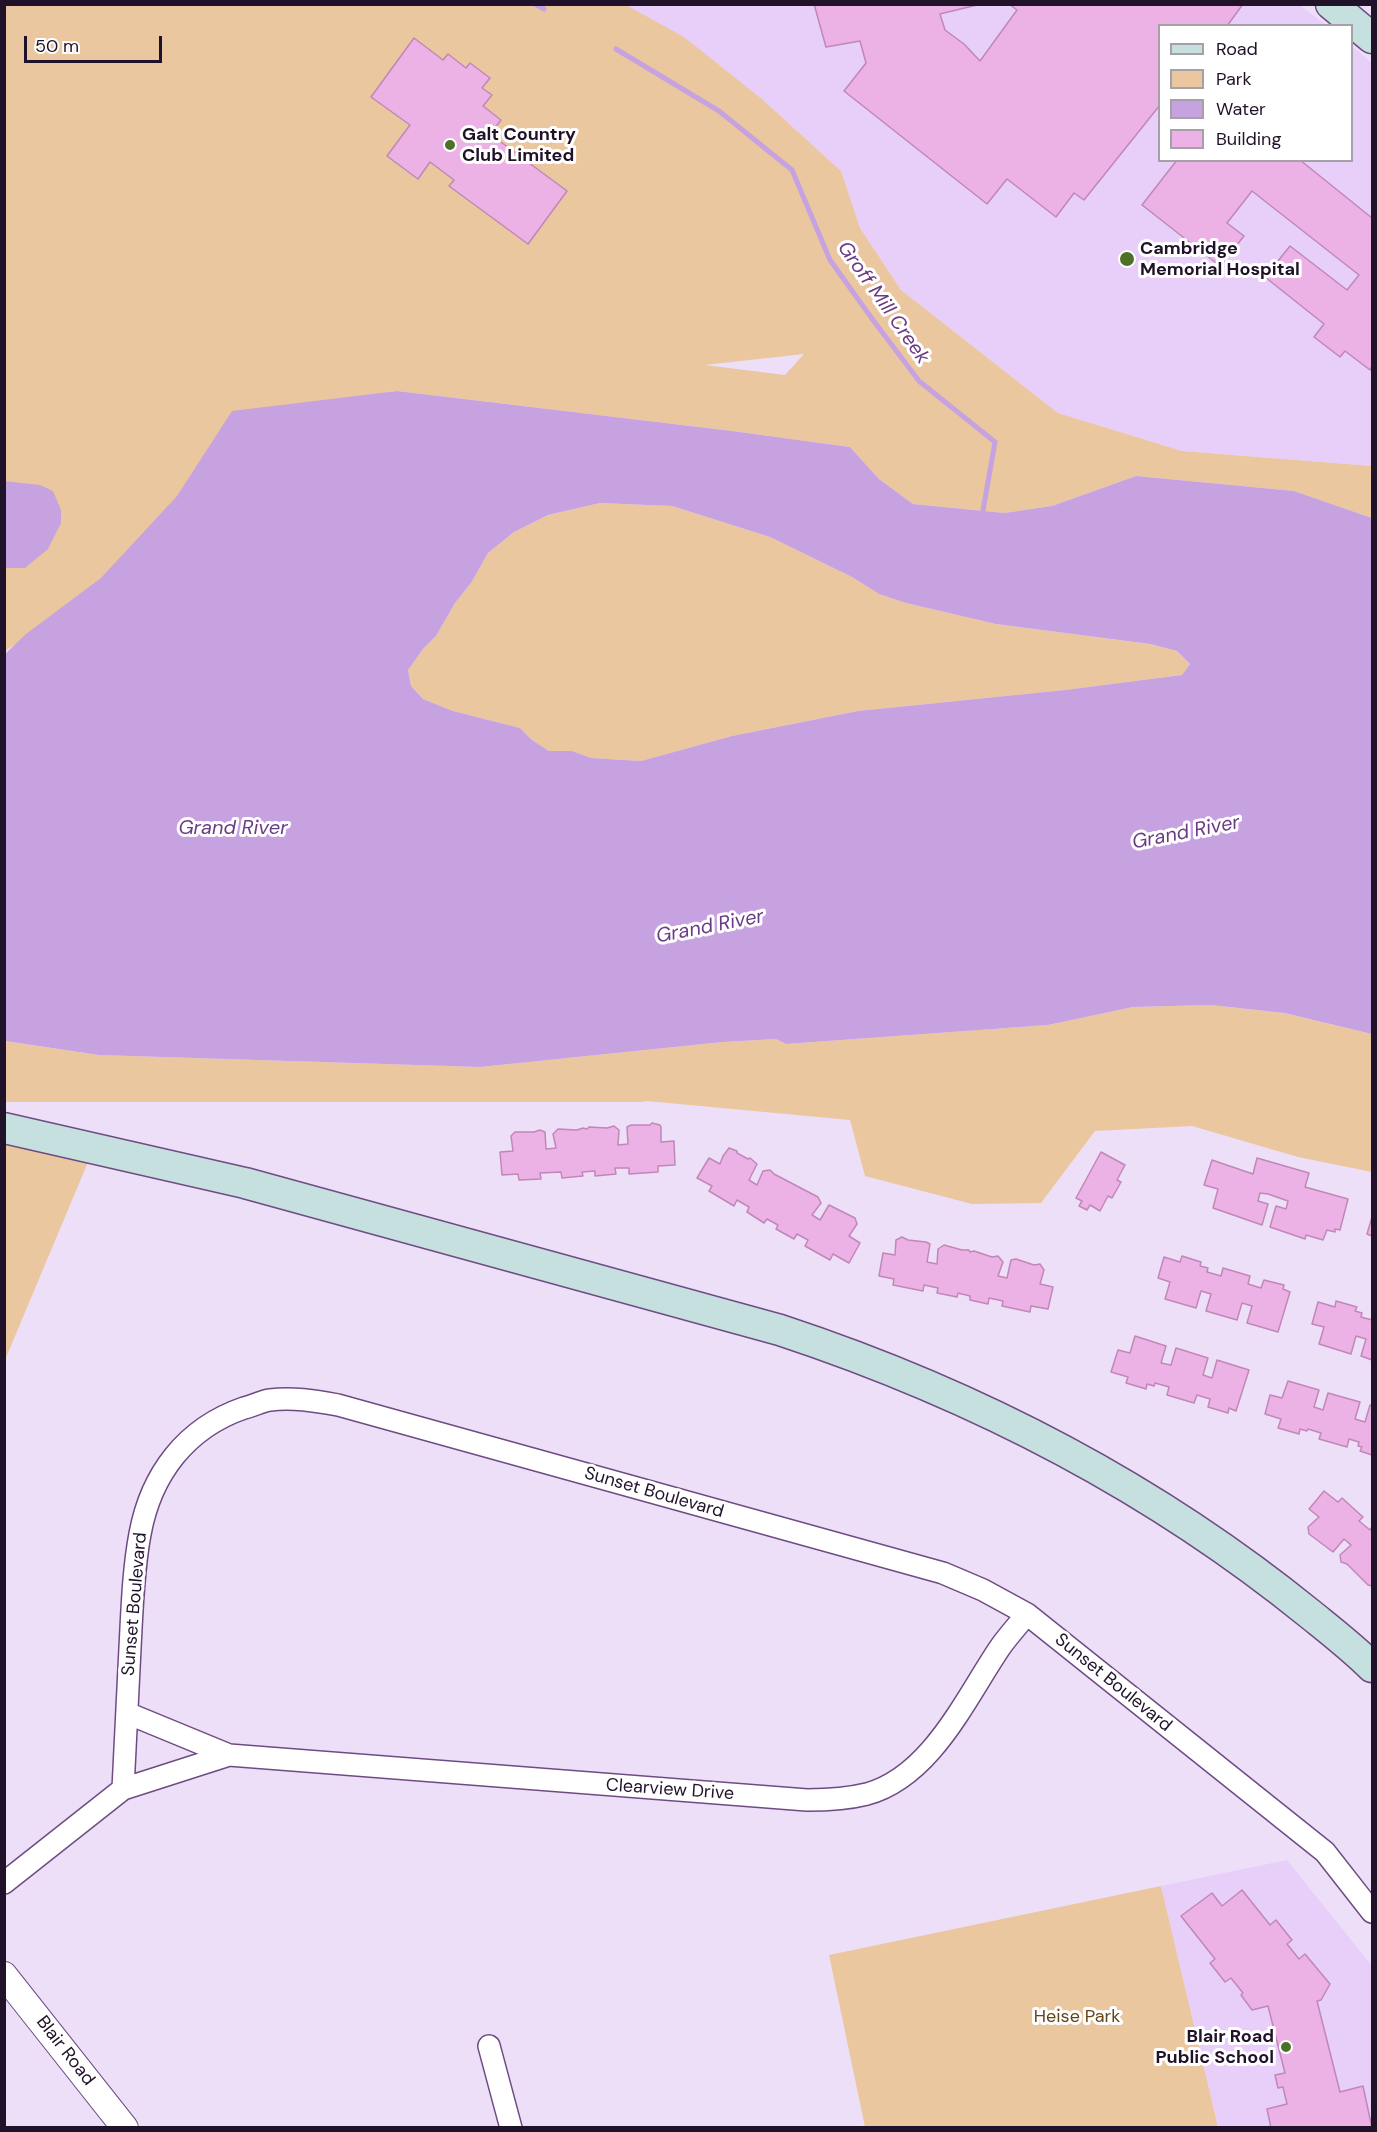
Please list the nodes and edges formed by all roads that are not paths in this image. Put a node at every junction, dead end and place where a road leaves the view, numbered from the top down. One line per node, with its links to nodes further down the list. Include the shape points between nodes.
1 (1331, 4): 2 (main road)
2 (1372, 38)
3 (4, 1128): 5 (main road, via 245,1183 780,1330 847,1353 943,1391 1034,1434 1189,1524 1276,1587)
4 (1027, 1614): 6 (street, Sunset Boulevard, via 943,1573 338,1405 302,1399 269,1400 211,1422 190,1438 167,1464 149,1501 140,1534); 7 (street, Clearview Drive, via 1002,1645 956,1719 916,1765 869,1793 838,1799 807,1800); 10 (street, Sunset Boulevard, via 1325,1852)
5 (1372, 1666)
6 (127, 1713): 7 (street, Clearview Drive); 8 (street, Sunset Boulevard)
7 (229, 1755): 8 (street, Clearview Drive)
8 (123, 1789): 9 (street, Clearview Drive)
9 (4, 1883)
10 (1372, 1912)
11 (4, 1975): 13 (street, Blair Road)
12 (489, 2046): 14 (street)
13 (125, 2127)
14 (511, 2127)

